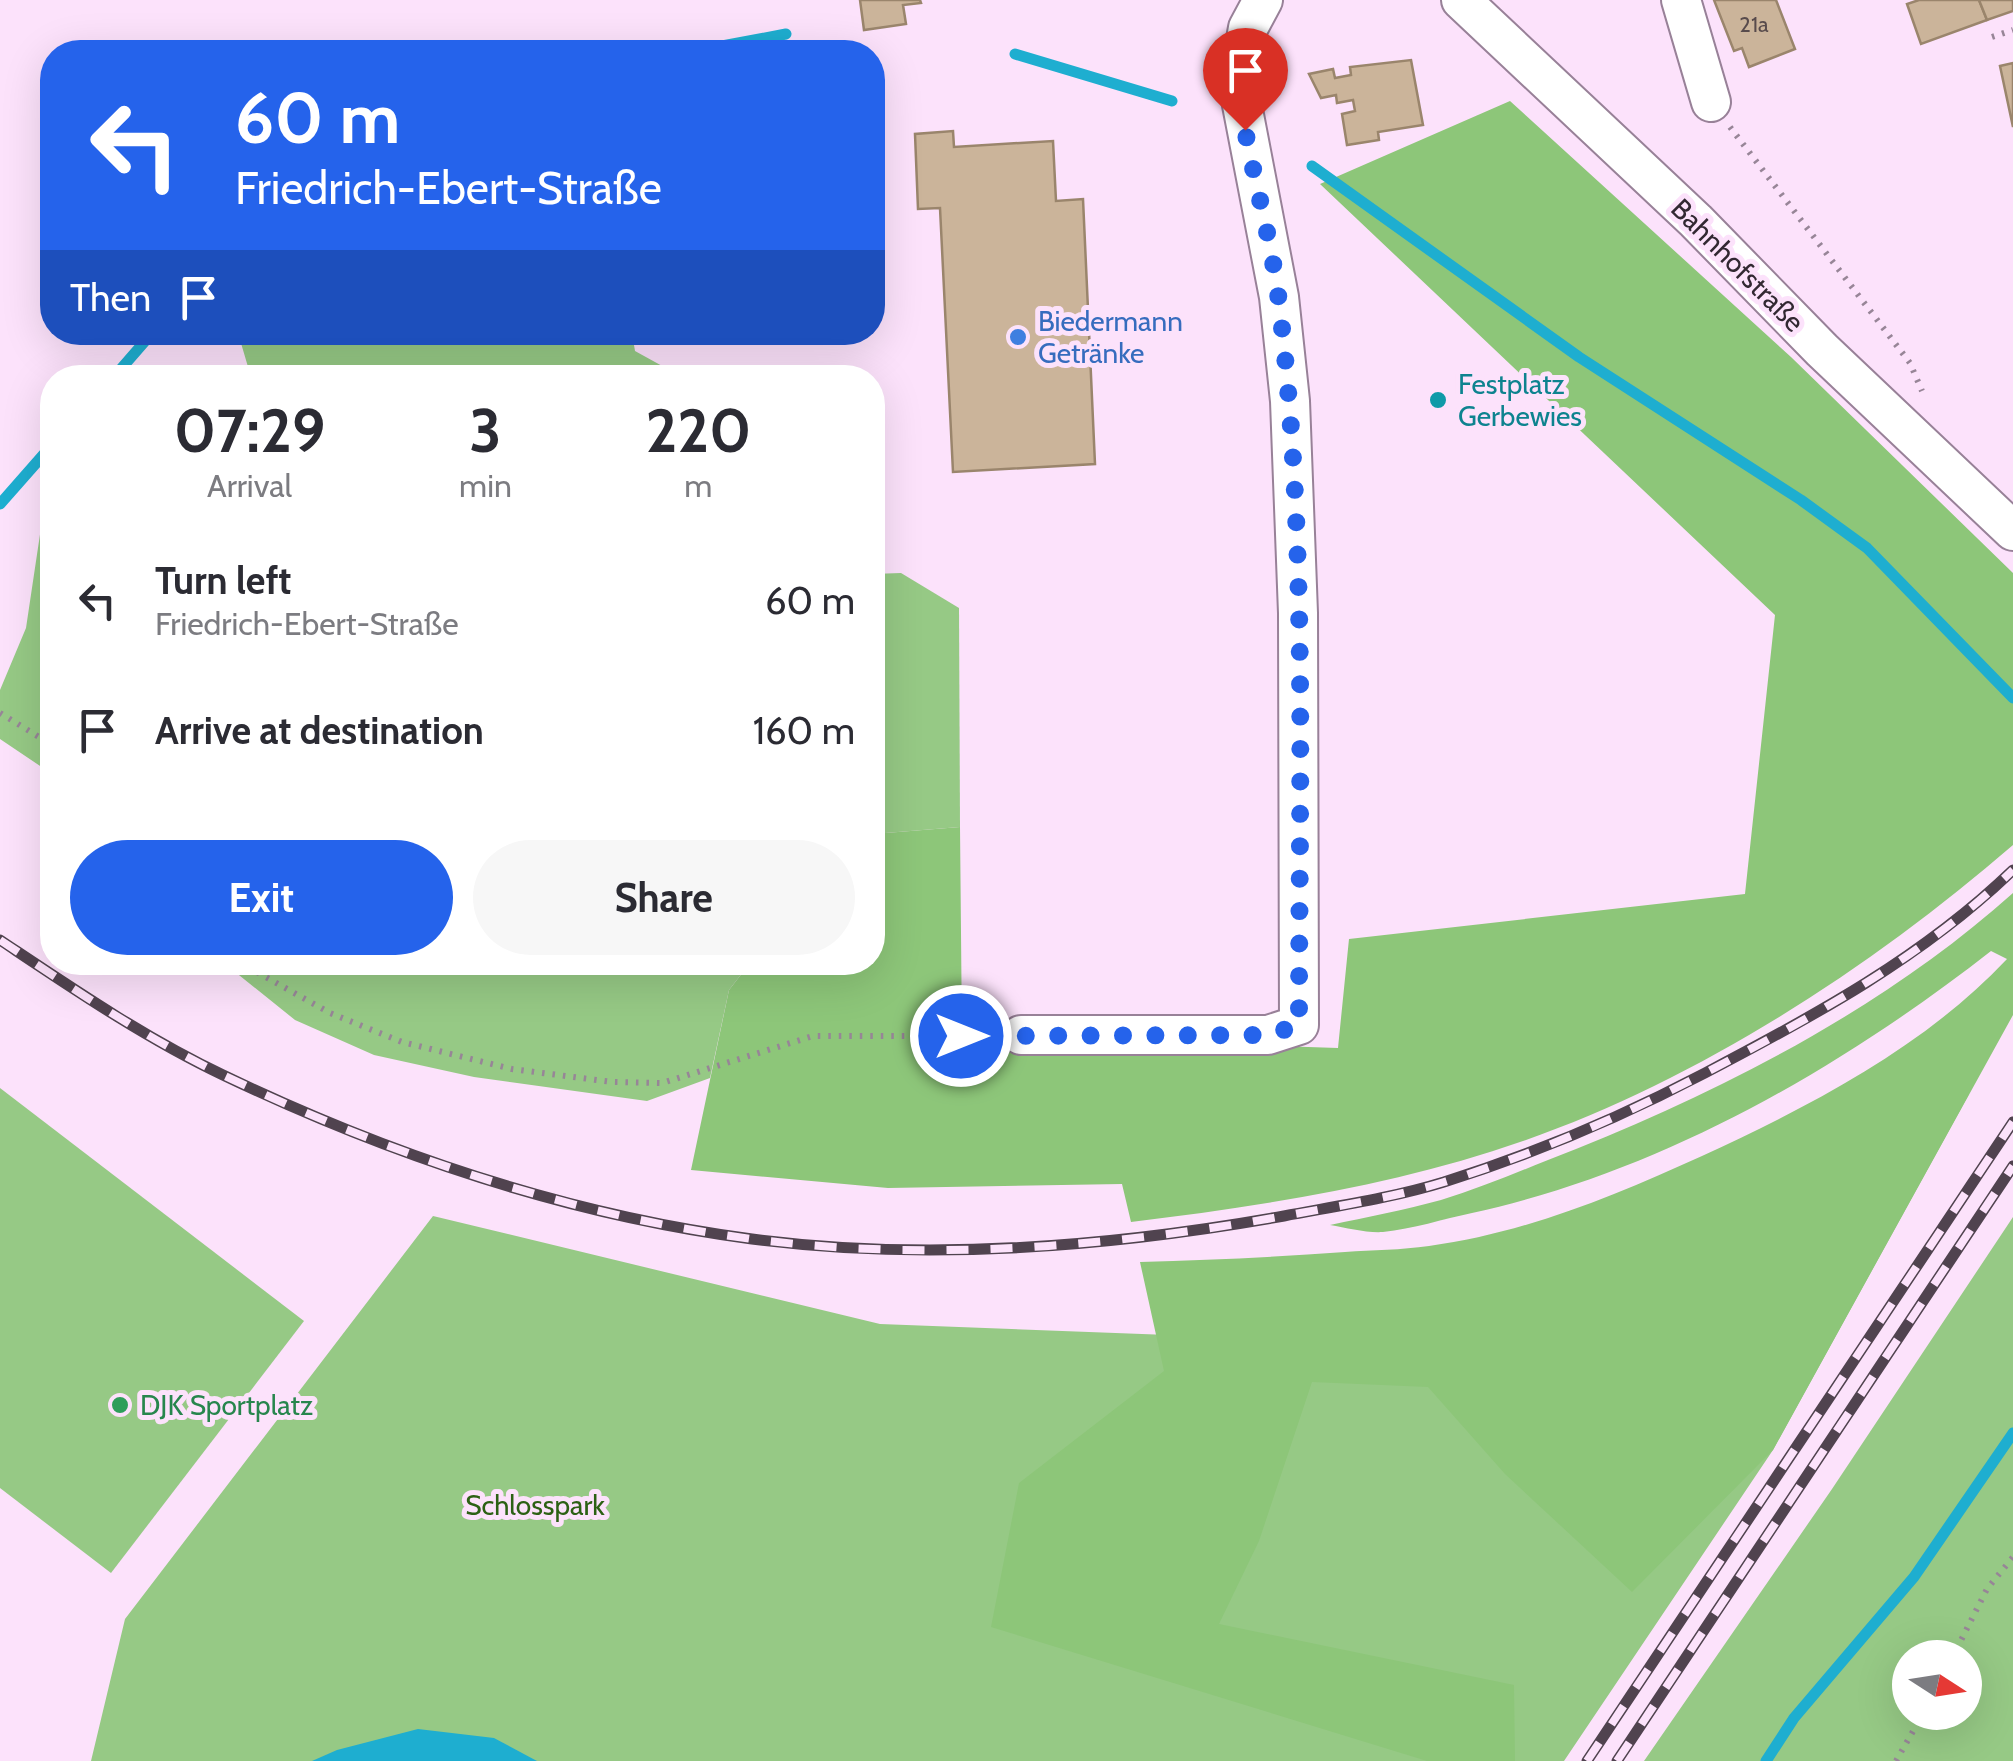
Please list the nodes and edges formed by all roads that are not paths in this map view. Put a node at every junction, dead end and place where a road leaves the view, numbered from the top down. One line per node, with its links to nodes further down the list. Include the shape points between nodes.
1 (1263, 0): 6 (street, via 1248,28 1238,84 1279,296 1290,401 1299,1025 1268,1035)
2 (1461, 0): 5 (street, Bahnhofstraße)
3 (1681, 0): 4 (street)
4 (1711, 102)
5 (2013, 531)
6 (1020, 1036)

